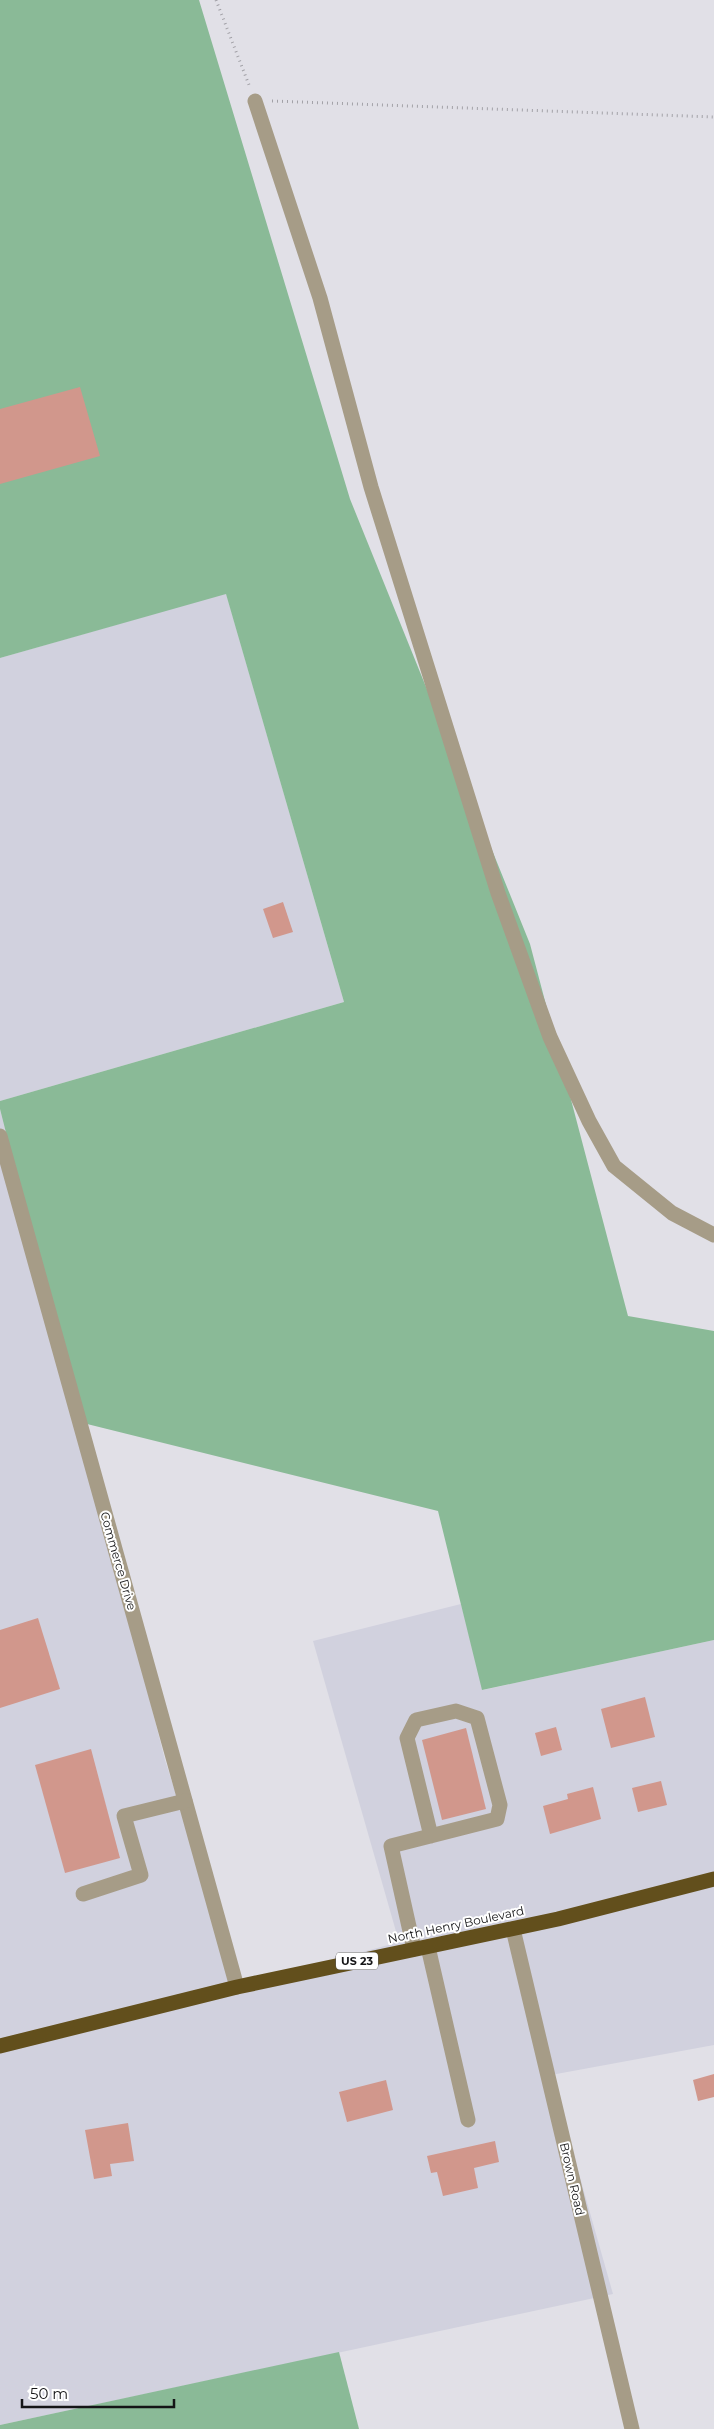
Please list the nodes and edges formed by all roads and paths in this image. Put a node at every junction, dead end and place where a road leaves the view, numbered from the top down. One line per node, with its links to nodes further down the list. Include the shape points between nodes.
1 (216, 0): 2 (path)
2 (255, 101): 3 (path); 5 (street, via 320,298 372,487 498,893 550,1037 614,1166 672,1213)
3 (714, 117)
4 (0, 1136): 6 (street, Commerce Drive)
5 (714, 1234)
6 (184, 1801): 9 (street, via 124,1816 141,1875); 12 (street, Commerce Drive)
7 (431, 1836): 7 (street, via 497,1819 500,1805 477,1718 456,1711 416,1720 407,1738); 11 (street, via 391,1846)
8 (714, 1879): 10 (highway, North Henry Boulevard / US 23)
9 (82, 1894)
10 (513, 1929): 11 (highway, North Henry Boulevard / US 23); 15 (street, Brown Road)
11 (421, 1948): 12 (highway, North Henry Boulevard / US 23); 14 (street)
12 (237, 1987): 13 (highway, North Henry Boulevard / US 23)
13 (0, 2046)
14 (468, 2120)
15 (632, 2429)

